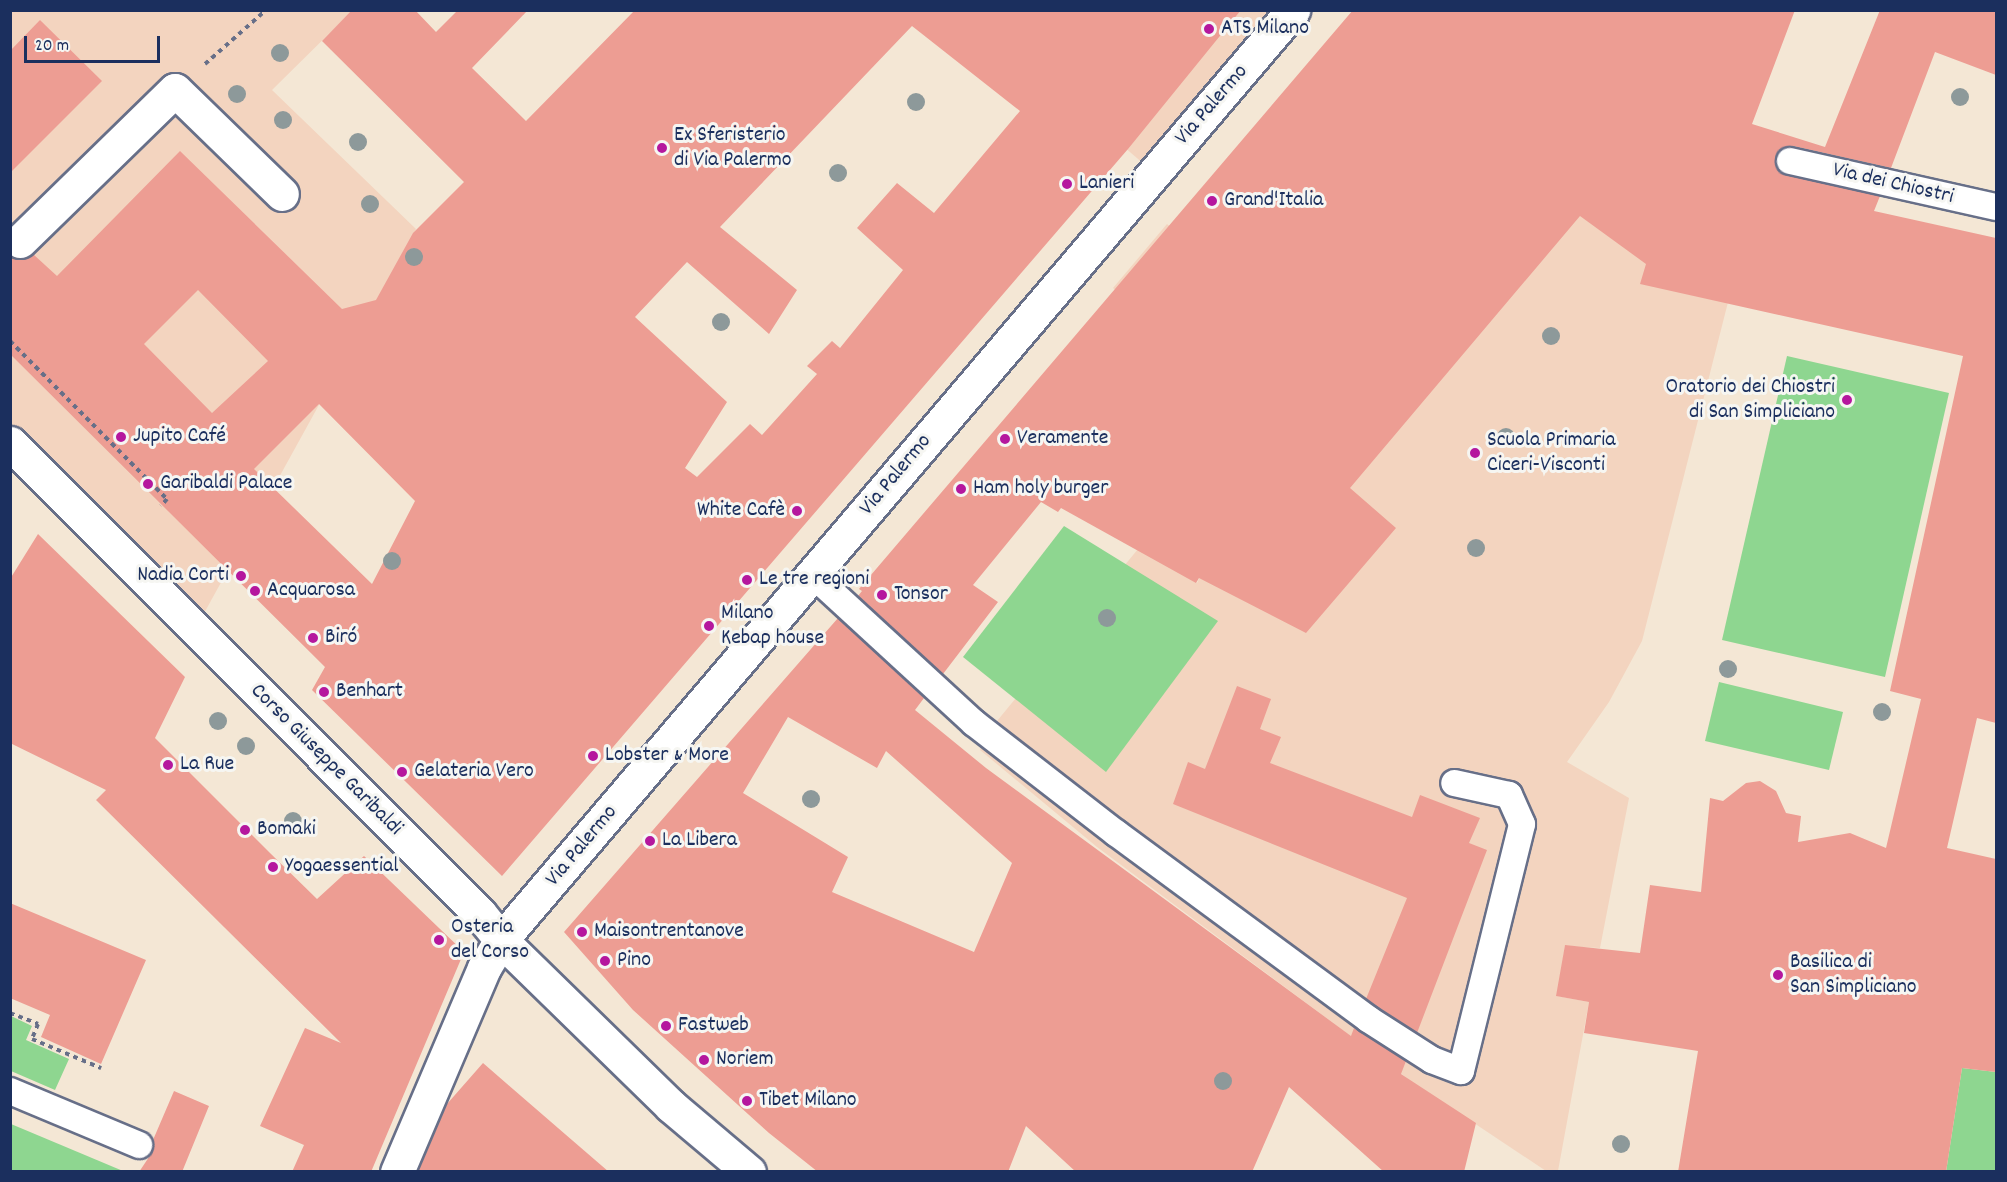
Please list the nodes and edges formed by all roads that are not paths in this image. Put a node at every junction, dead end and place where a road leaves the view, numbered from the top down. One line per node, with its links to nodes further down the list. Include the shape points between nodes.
1 (1293, 10): 7 (street, Via Palermo)
2 (1790, 161): 4 (lane, Via dei Chiostri)
3 (282, 194): 5 (street, via 175,90)
4 (1996, 207)
5 (20, 241)
6 (10, 443): 9 (street, Corso Giuseppe Garibaldi, via 464,897)
7 (812, 574): 8 (lane, via 974,723 1116,834 1368,1019 1432,1060 1461,1071 1522,824 1509,795); 9 (street, Via Palermo)
8 (1454, 783)
9 (501, 939): 12 (street, Via Palermo, via 484,968); 13 (street, Corso Giuseppe Garibaldi, via 671,1106)
10 (10, 1091): 11 (lane)
11 (139, 1145)
12 (397, 1172)
13 (749, 1172)

